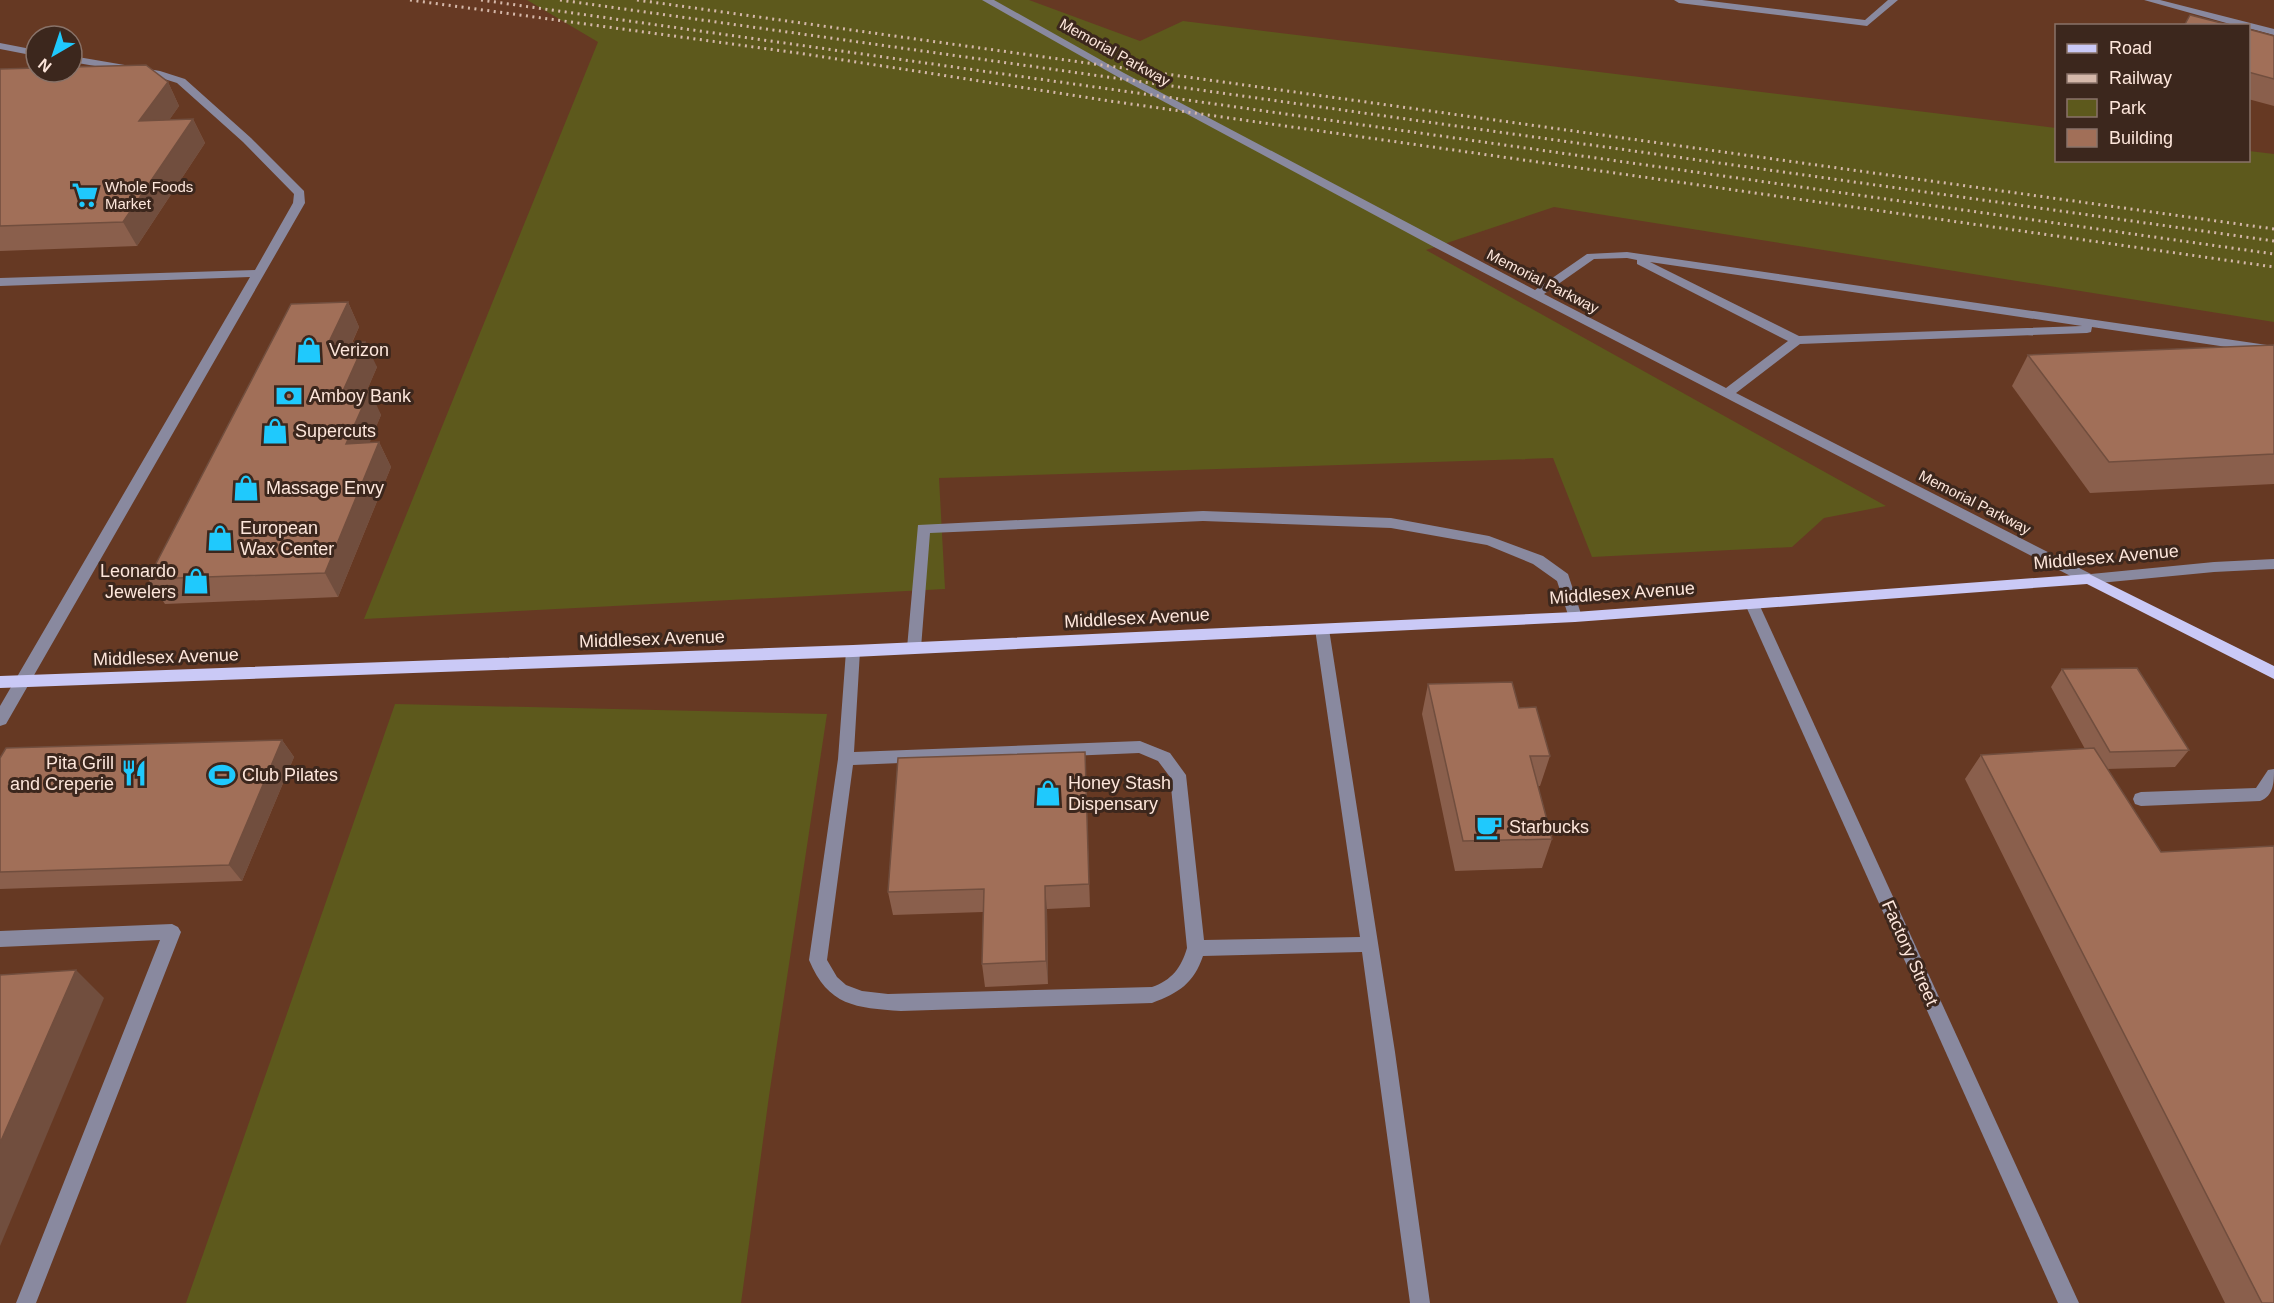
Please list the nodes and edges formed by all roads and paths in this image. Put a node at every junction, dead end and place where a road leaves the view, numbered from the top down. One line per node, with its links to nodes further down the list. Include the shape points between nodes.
1 (987, 0): 14 (street, Memorial Parkway)
2 (1679, 0): 3 (street, via 1867,23)
3 (1893, 0)
4 (2149, 0): 5 (street)
5 (2243, 24)
6 (2250, 26): 7 (street)
7 (2274, 32)
8 (0, 46): 9 (street)
9 (24, 51)
10 (84, 61): 12 (street, via 181,81 300,193 299,203)
11 (1627, 255): 14 (street, via 1591,256); 15 (street); 16 (street)
12 (260, 273): 13 (street); 27 (street)
13 (0, 282)
14 (1534, 295): 18 (street, Memorial Parkway)
15 (2124, 328): 16 (street); 17 (street)
16 (1797, 340): 18 (street)
17 (2274, 350)
18 (1727, 393): 20 (street, Memorial Parkway)
19 (2274, 564): 20 (street, Middlesex Avenue)
20 (2089, 579): 21 (main road, Middlesex Avenue); 26 (main road)
21 (1752, 604): 22 (main road, Middlesex Avenue); 38 (street, Factory Street)
22 (1575, 617): 23 (main road, Middlesex Avenue); 24 (street, via 1563,578 1538,561 1489,541 1391,523 1203,516 934,527 923,528)
23 (1322, 629): 24 (main road, Middlesex Avenue); 34 (street)
24 (914, 648): 25 (main road, Middlesex Avenue)
25 (853, 651): 27 (main road, Middlesex Avenue); 30 (street)
26 (2274, 673)
27 (24, 681): 28 (main road, Middlesex Avenue); 29 (street)
28 (0, 682)
29 (0, 720)
30 (846, 759): 35 (street, via 1140,747 1164,756 1178,775); 35 (street, via 818,960 822,974 847,995 901,1003 1152,995 1170,990 1182,980)
31 (2274, 775): 32 (street, via 2260,794)
32 (2141, 800)
33 (0, 939): 36 (street, via 172,932)
34 (1369, 944): 35 (street); 37 (street)
35 (1196, 948)
36 (27, 1303)
37 (1420, 1303)
38 (2069, 1303)

